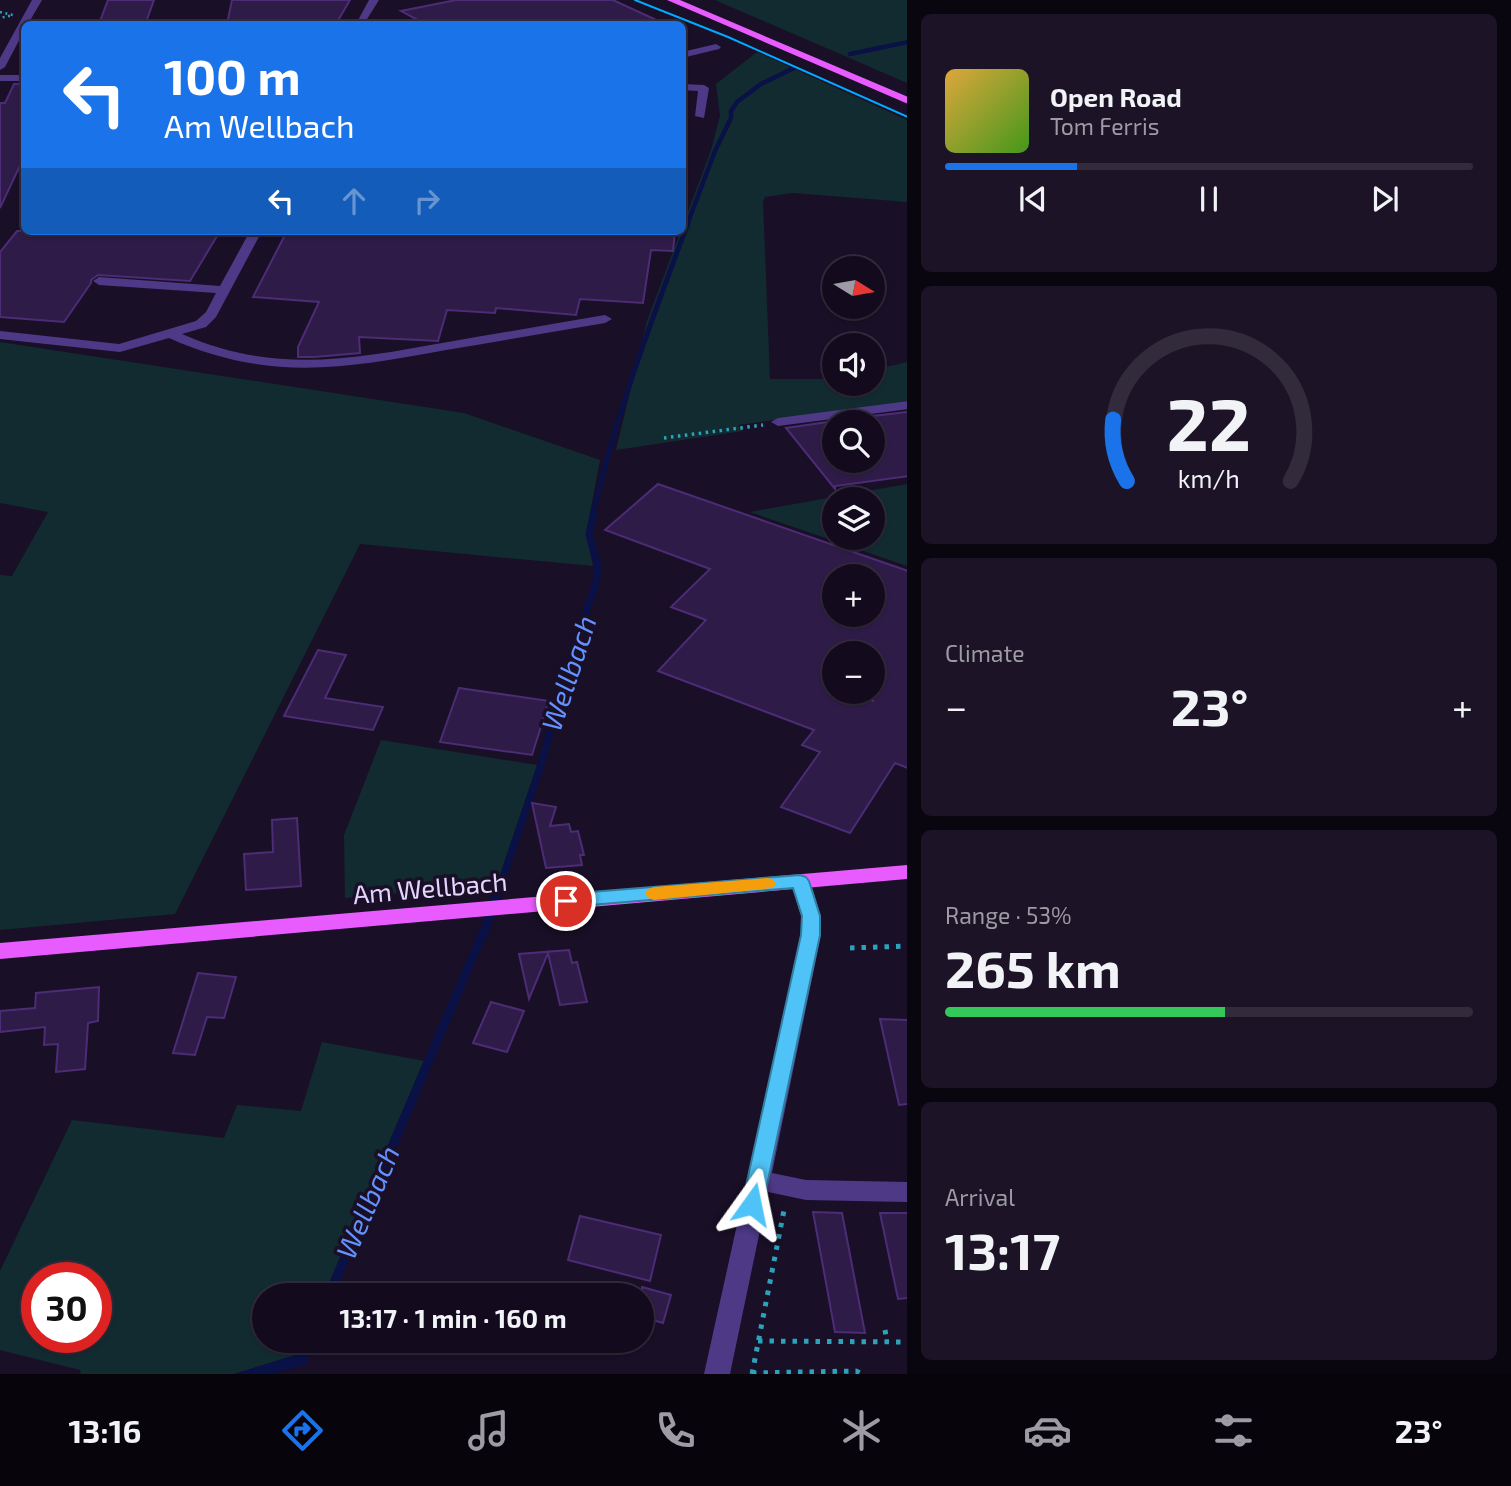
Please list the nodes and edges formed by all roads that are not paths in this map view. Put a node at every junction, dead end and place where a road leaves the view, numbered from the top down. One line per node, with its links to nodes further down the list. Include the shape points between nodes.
1 (37, 0): 5 (street)
2 (374, 0): 6 (street)
3 (672, 0): 16 (main road)
4 (696, 0): 15 (main road)
5 (26, 21)
6 (362, 21)
7 (21, 32): 8 (street); 11 (street)
8 (0, 36)
9 (716, 47): 10 (street)
10 (686, 54)
11 (6, 62)
12 (0, 78): 13 (street)
13 (21, 78)
14 (686, 87): 17 (street, via 704,88)
15 (907, 91)
16 (907, 101)
17 (700, 116)
18 (254, 235): 20 (street)
19 (99, 281): 20 (street)
20 (224, 290): 22 (street, via 207,319)
21 (605, 319): 22 (street, via 373,360 303,366 208,352)
22 (171, 334): 23 (street, via 120,348)
23 (0, 335)
24 (907, 405): 25 (street)
25 (778, 422)
26 (907, 872): 27 (main road, Am Wellbach)
27 (800, 881): 28 (main road, Am Wellbach); 29 (street, via 811,916 811,935)
28 (0, 951)
29 (758, 1180): 30 (street, via 825,1191); 31 (street)
30 (907, 1192)
31 (717, 1374)

